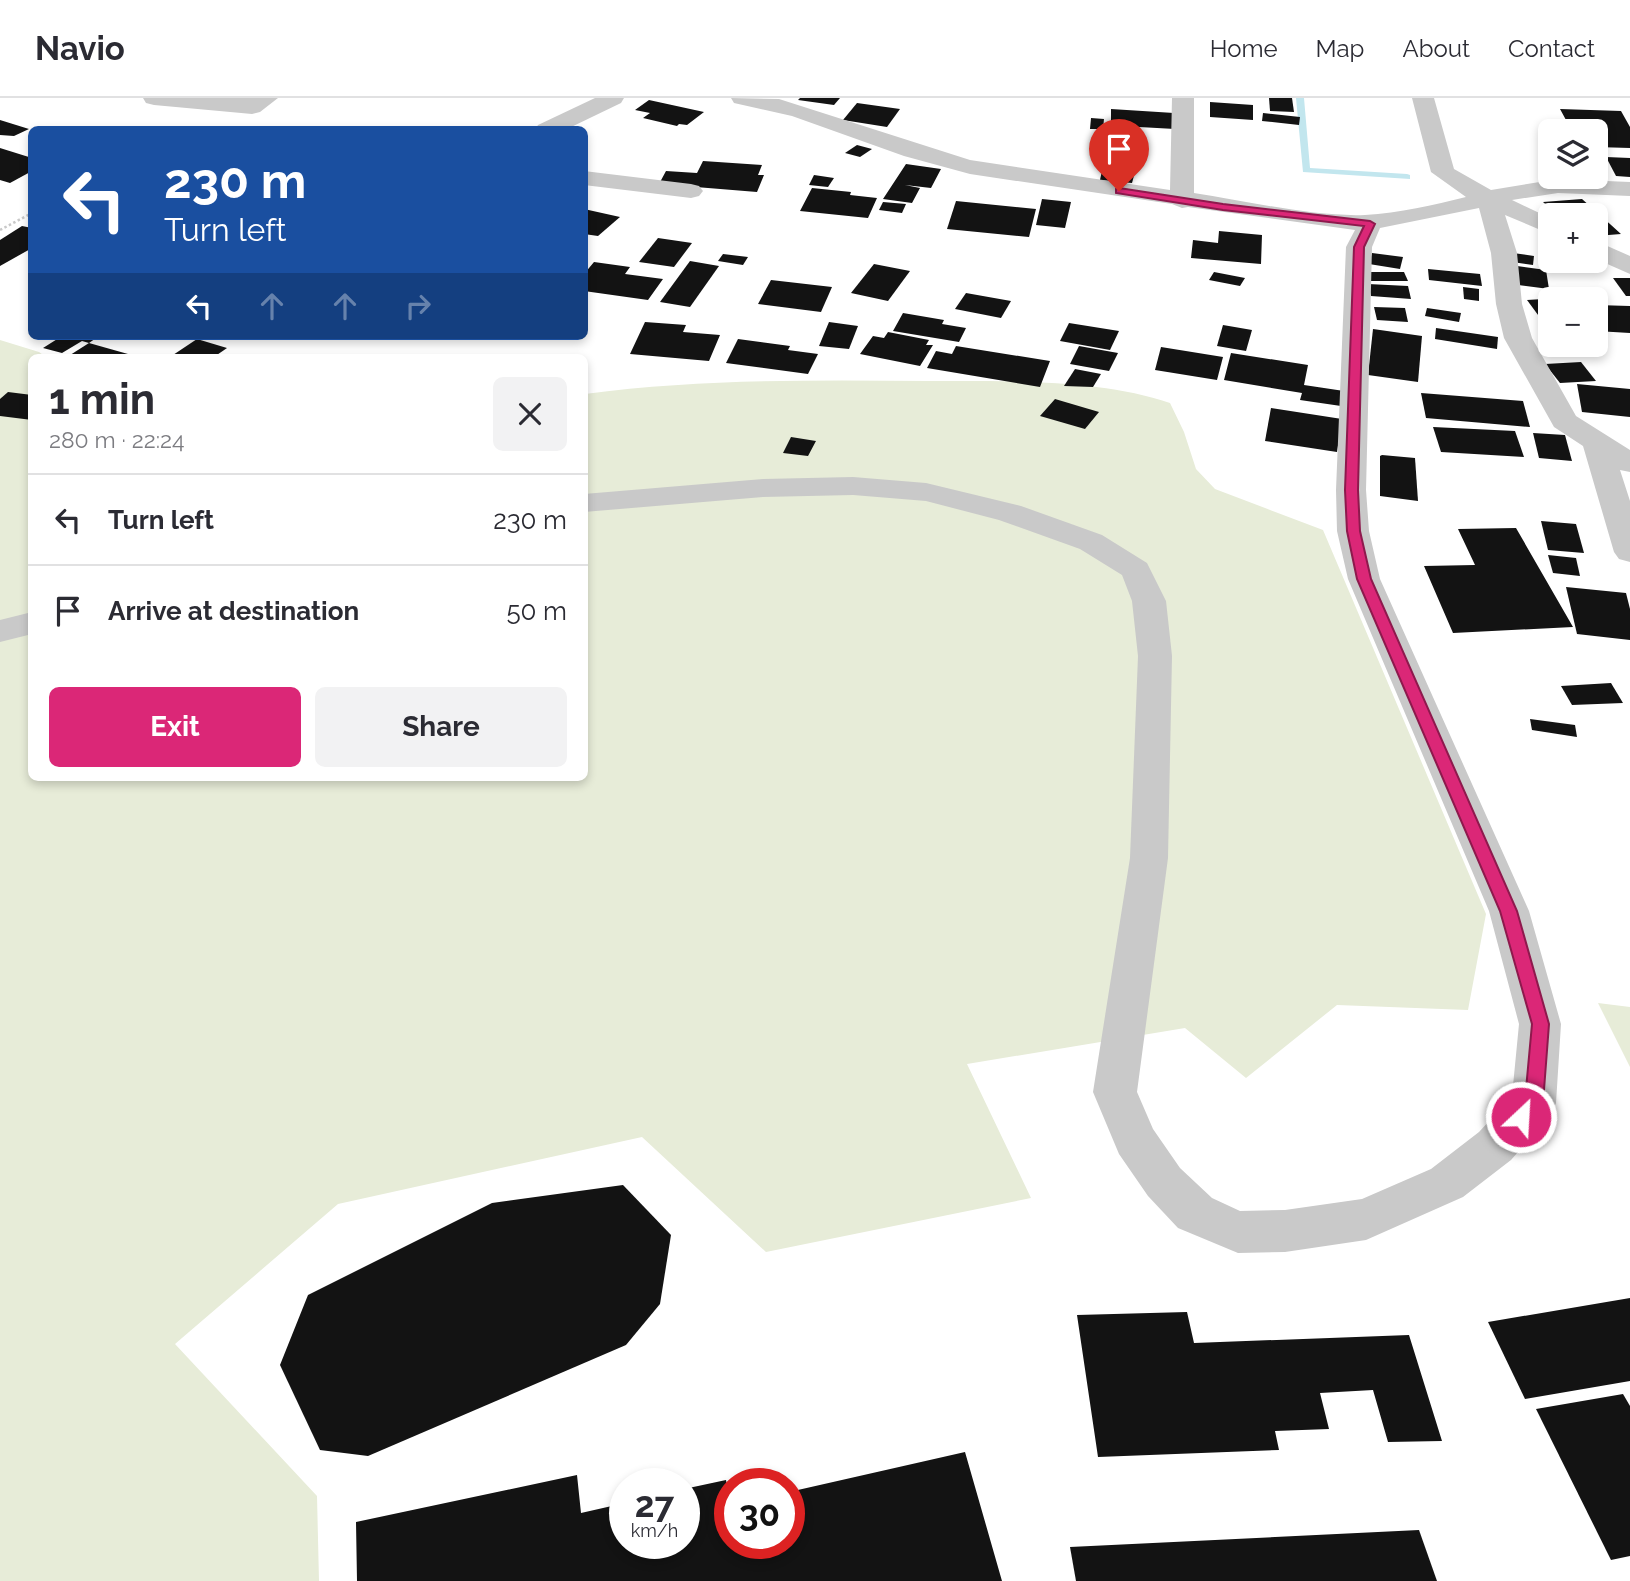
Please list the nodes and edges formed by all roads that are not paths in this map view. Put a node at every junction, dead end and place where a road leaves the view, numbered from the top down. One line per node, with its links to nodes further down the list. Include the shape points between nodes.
1 (155, 98): 2 (street, via 252,107)
2 (267, 98)
3 (612, 98): 7 (street)
4 (742, 98): 12 (street, via 780,104 933,159)
5 (1183, 98): 12 (street)
6 (1423, 98): 11 (street, via 1443,172)
7 (554, 126)
8 (588, 178): 10 (street)
9 (1630, 189): 11 (street, via 1555,186)
10 (691, 191)
11 (1488, 198): 13 (street); 14 (street); 17 (street, via 1504,253 1518,338 1564,421)
12 (1182, 201): 14 (street)
13 (1538, 221)
14 (1370, 224): 19 (street, via 1359,247 1353,531 1364,579 1509,911 1540,1024 1534,1103 1496,1146 1447,1183 1366,1219 1286,1231 1238,1232 1195,1213 1164,1182 1135,1140 1115,1092 1149,858 1155,656 1149,601 1136,570 1091,542 1010,513 926,492 853,486 763,488)
15 (1608, 255): 16 (street)
16 (1630, 266)
17 (1597, 444): 18 (street); 20 (street)
18 (1630, 463)
19 (588, 503)
20 (1630, 552)
21 (28, 623): 22 (street)
22 (0, 631)

